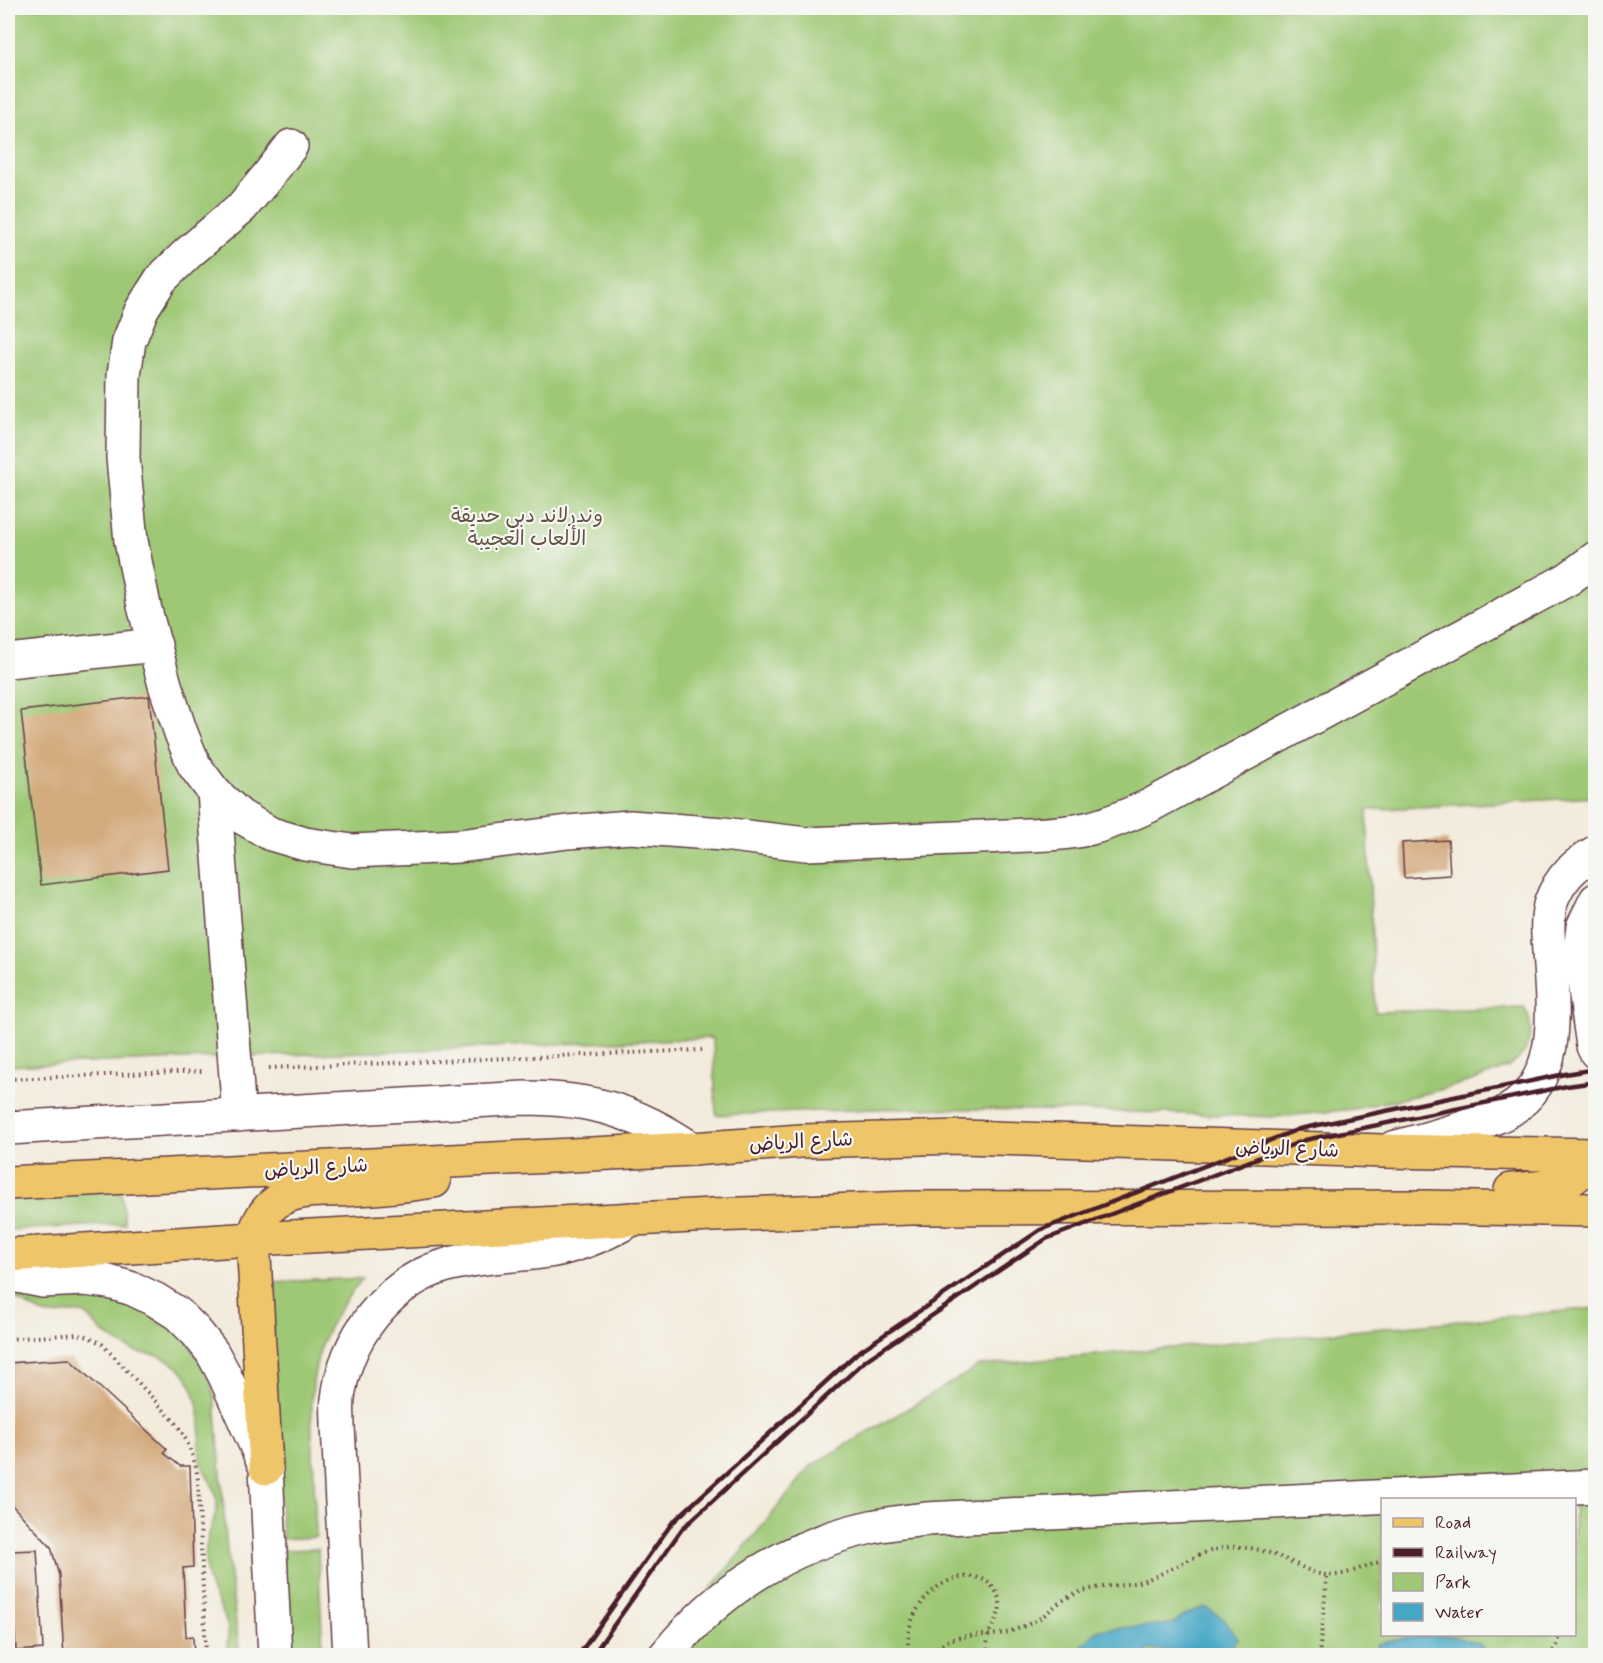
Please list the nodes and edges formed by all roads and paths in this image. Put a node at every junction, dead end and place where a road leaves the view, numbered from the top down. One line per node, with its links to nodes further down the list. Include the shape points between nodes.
1 (291, 146): 3 (street, via 242,207 161,279 142,309 129,341 124,375 123,459 131,541)
2 (1596, 558): 5 (street, via 1568,579 1149,806 1091,828 1029,835 806,844 630,828 459,846 352,850 305,844 271,834 240,816)
3 (154, 645): 4 (street); 5 (street, via 194,765)
4 (8, 661)
5 (214, 792): 10 (street)
6 (1596, 852): 15 (street, via 1575,865 1560,882 1551,903 1551,1044 1544,1070 1530,1093 1510,1111 1485,1121)
7 (1596, 900): 9 (street, via 1583,927 1580,953)
8 (704, 1050): 10 (path)
9 (1595, 1055)
10 (235, 1070): 11 (path); 12 (street)
11 (8, 1079)
12 (238, 1115): 13 (street); 14 (street, via 554,1098 613,1108 667,1132)
13 (8, 1128)
14 (692, 1149): 15 (main road, شارع الرياض, via 801,1141 962,1137); 16 (main road, شارع الرياض)
15 (1383, 1151): 17 (main road, شارع الرياض)
16 (583, 1153): 18 (main road, شارع الرياض); 22 (main road, via 448,1180 297,1193 272,1204)
17 (1596, 1155): 19 (main road, via 1578,1175 1556,1186 1450,1197)
18 (8, 1183)
19 (1425, 1207): 20 (main road); 21 (main road, via 910,1208)
20 (1596, 1209)
21 (632, 1220): 22 (main road); 34 (street, via 575,1245 446,1266 400,1289 364,1327 342,1374 338,1400)
22 (253, 1239): 23 (main road); 26 (main road)
23 (8, 1255)
24 (8, 1275): 26 (street, via 43,1281 109,1282 149,1296 178,1314 212,1352)
25 (8, 1339): 32 (path, via 77,1334 102,1344 184,1435 197,1472)
26 (266, 1468): 33 (street)
27 (1596, 1486): 35 (street, via 926,1519 872,1527 819,1542 769,1565 724,1596 683,1633)
28 (1381, 1562): 29 (path)
29 (1327, 1576): 30 (path, via 1252,1547 1228,1547 1206,1552 1138,1582 1073,1595 1025,1626); 39 (path)
30 (988, 1635): 36 (path, via 1000,1603 995,1589 970,1576 954,1578 925,1598 917,1610 910,1630); 37 (path, via 951,1640); 38 (path)
31 (1559, 1636): 40 (path)
32 (206, 1656)
33 (275, 1656)
34 (350, 1656)
35 (665, 1656)
36 (910, 1656)
37 (928, 1656)
38 (987, 1656)
39 (1319, 1656)
40 (1550, 1656)

